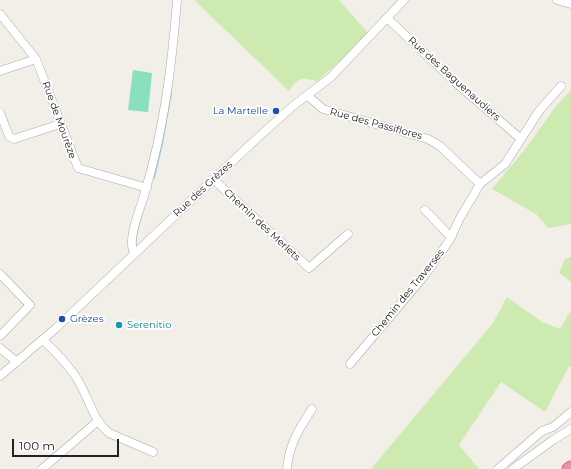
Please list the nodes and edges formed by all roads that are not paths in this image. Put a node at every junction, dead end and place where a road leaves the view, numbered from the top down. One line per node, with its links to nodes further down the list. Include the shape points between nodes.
1 (178, 0): 16 (street, via 165,111)
2 (404, 0): 6 (street, Rue des Grèzes)
3 (557, 0): 4 (street)
4 (571, 4)
5 (0, 14): 7 (street, Rue de Mourèze)
6 (387, 18): 10 (street, Rue des Grèzes, via 331,77); 13 (street, Rue des Baguenaudiers)
7 (36, 59): 8 (street); 12 (street, Rue de Mourèze)
8 (0, 72)
9 (561, 86): 13 (street, Chemin des Traverses, via 538,111)
10 (308, 96): 14 (street, Rue des Grèzes, via 293,106); 15 (street, Rue des Passiflores, via 323,109 428,139 440,146)
11 (0, 113): 12 (street, via 8,136 14,139)
12 (60, 124): 16 (street, Rue de Mourèze, via 79,170)
13 (521, 139): 15 (street, Chemin des Traverses, via 505,164)
14 (213, 179): 19 (street, Chemin des Merlets, via 309,268); 21 (street, Rue des Grèzes)
15 (480, 184): 20 (street, Chemin des Traverses)
16 (147, 188): 18 (street)
17 (425, 210): 20 (street)
18 (135, 229): 21 (street, via 138,239); 22 (street, via 131,247)
19 (348, 234)
20 (452, 236): 28 (street, Chemin des Traverses, via 425,275)
21 (144, 244): 22 (street, Rue des Grèzes)
22 (135, 253): 25 (street, Rue des Grèzes)
23 (0, 274): 24 (street, via 30,305)
24 (0, 336)
25 (43, 340): 27 (street, Rue des Grèzes); 32 (street, via 76,377)
26 (0, 348): 27 (street)
27 (17, 362): 29 (street, Rue des Grèzes)
28 (350, 364)
29 (0, 376)
30 (312, 409): 36 (street, via 292,442)
31 (571, 412): 37 (street, via 553,427 542,431)
32 (98, 421): 34 (street, via 109,434); 35 (street)
33 (571, 429): 38 (street)
34 (153, 452)
35 (42, 469)
36 (287, 469)
37 (498, 469)
38 (513, 469)

